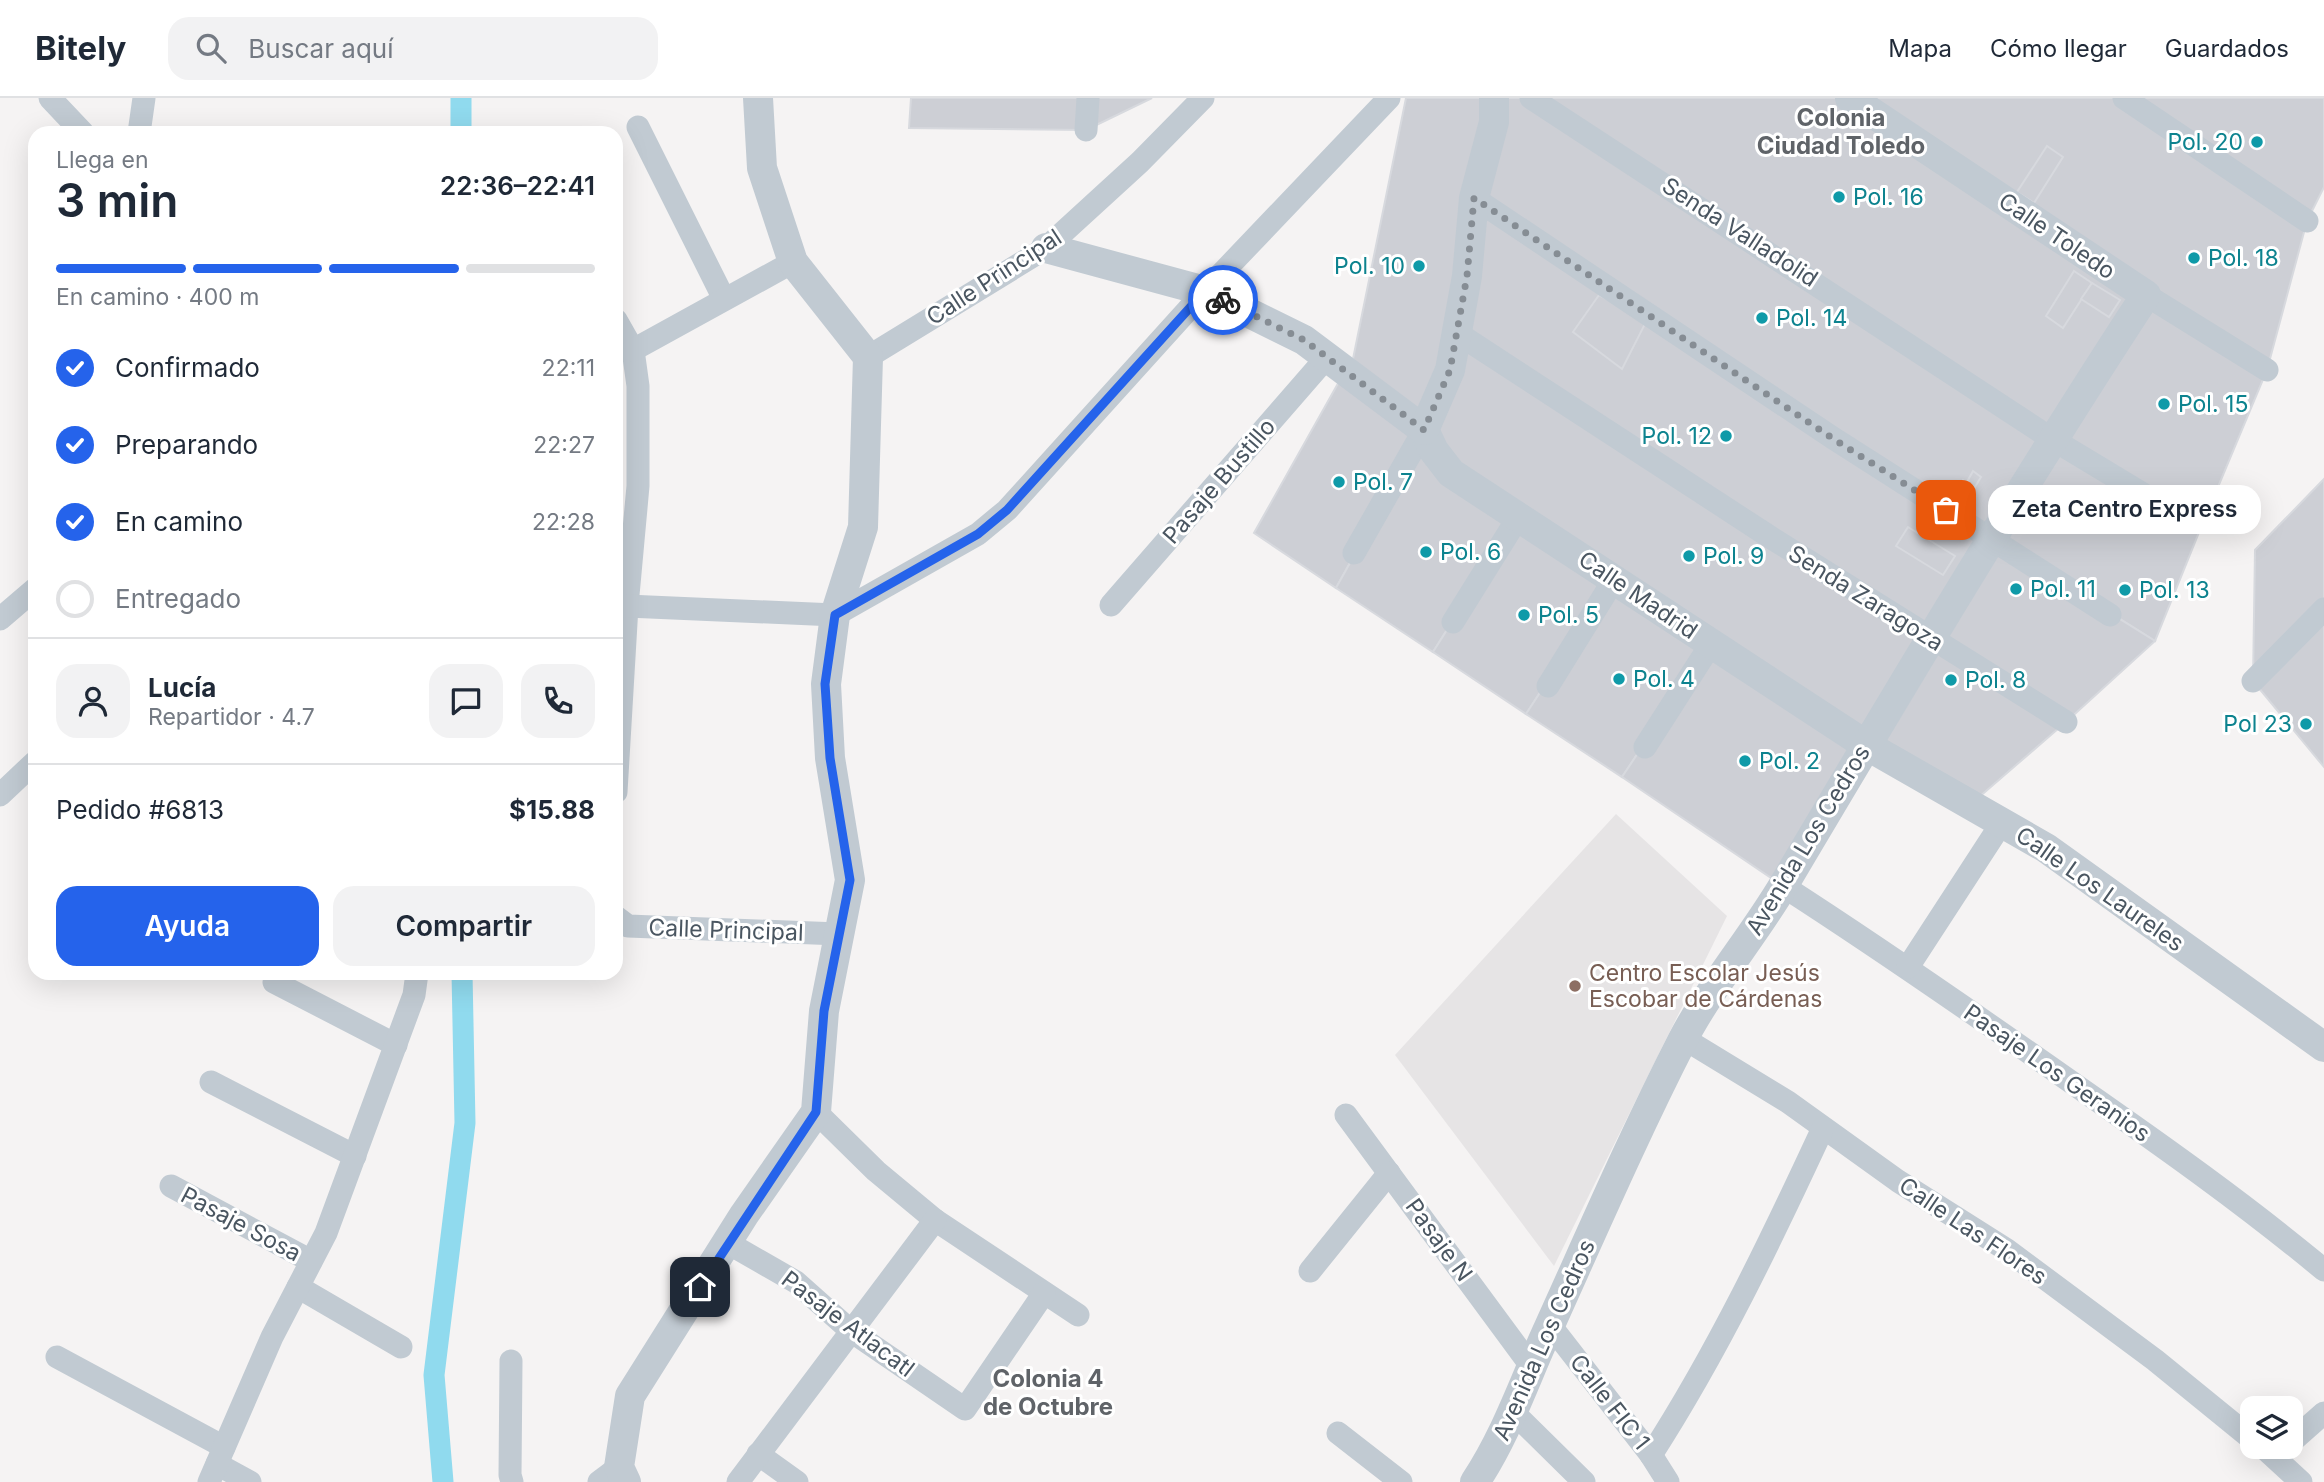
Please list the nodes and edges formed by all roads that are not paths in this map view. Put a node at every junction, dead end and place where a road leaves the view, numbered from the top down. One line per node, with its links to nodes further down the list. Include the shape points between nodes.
1 (50, 98): 11 (street)
2 (145, 98): 12 (street)
3 (758, 98): 18 (street, via 762,168)
4 (1088, 98): 14 (street)
5 (1203, 98): 17 (street, Calle Principal)
6 (1389, 98): 19 (street)
7 (1494, 98): 15 (street, via 1494,122)
8 (1531, 98): 29 (street, Senda Valladolid)
9 (1850, 98): 20 (street, Calle Toledo)
10 (2124, 98): 16 (street)
11 (76, 126)
12 (140, 126)
13 (638, 127): 21 (street)
14 (1086, 130)
15 (1474, 198): 23 (street); 32 (street, via 1832,438)
16 (2307, 221)
17 (1046, 248): 19 (street); 25 (street, Calle Principal)
18 (793, 262): 21 (street); 25 (street)
19 (1205, 291): 26 (street, via 1304,340); 39 (street, via 1007,510 978,534)
20 (2146, 295): 27 (street, Calle Toledo); 29 (street, Avenida Los Cedros)
21 (724, 299): 24 (street)
22 (623, 332): 24 (street)
23 (1457, 333): 28 (street, via 1450,370); 43 (street, Senda Zaragoza)
24 (633, 350): 37 (street, via 639,485)
25 (868, 357): 39 (street, via 863,527)
26 (1327, 357): 28 (street); 36 (street, Pasaje Bustillo)
27 (2267, 370)
28 (1424, 430): 31 (street, Calle Madrid, via 1451,473); 33 (street)
29 (2052, 439): 30 (street, Senda Valladolid); 32 (street, Avenida Los Cedros)
30 (2178, 514)
31 (1519, 516): 34 (street, Calle Madrid); 42 (street)
32 (1992, 539): 40 (street); 43 (street, Avenida Los Cedros)
33 (1354, 553)
34 (1615, 578): 44 (street, Calle Madrid); 47 (street)
35 (28, 595): 41 (street)
36 (1111, 605)
37 (627, 606): 39 (street); 45 (street)
38 (2324, 609): 46 (street)
39 (835, 615): 56 (street, via 825,684 830,758 850,880)
40 (2110, 615)
41 (0, 619)
42 (1453, 622)
43 (1930, 639): 48 (street, Senda Zaragoza); 49 (street, Avenida Los Cedros)
44 (1712, 644): 49 (street, Calle Madrid); 50 (street)
45 (623, 674)
46 (2253, 681)
47 (1548, 686)
48 (2066, 722)
49 (1866, 745): 53 (street, Calle Los Laureles); 54 (street, Avenida Los Cedros)
50 (1645, 747)
51 (28, 769): 52 (street)
52 (0, 795)
53 (2003, 821): 57 (street); 62 (street, Calle Los Laureles)
54 (1783, 886): 57 (street, Pasaje Los Geranios); 60 (street, Avenida Los Cedros)
55 (623, 922): 56 (street, Calle Principal)
56 (839, 934): 64 (street, via 824,1011)
57 (1908, 967): 73 (street, Pasaje Los Geranios, via 2134,1126)
58 (416, 980): 61 (street)
59 (274, 982): 61 (street)
60 (1684, 1038): 66 (street, Calle Las Flores); 78 (street, Avenida Los Cedros)
61 (396, 1045): 67 (street)
62 (2324, 1047)
63 (211, 1082): 67 (street)
64 (816, 1112): 70 (street); 71 (street)
65 (1346, 1115): 68 (street, Pasaje N)
66 (1823, 1128): 86 (street, Calle Las Flores, via 2007,1250); 90 (street, via 1753,1277 1686,1401)
67 (355, 1156): 72 (street)
68 (1389, 1173): 74 (street); 83 (street, Pasaje N)
69 (171, 1186): 72 (street, Pasaje Sosa)
70 (935, 1220): 76 (street); 79 (street)
71 (727, 1243): 79 (street, Pasaje Atlacatl, via 796,1282); 93 (street, via 630,1396)
72 (311, 1261): 75 (street)
73 (2324, 1270)
74 (1310, 1271)
75 (298, 1287): 80 (street); 92 (street)
76 (1044, 1293): 77 (street); 79 (street, Pasaje Atlacatl, via 965,1409)
77 (1078, 1315)
78 (1550, 1325): 83 (street, Avenida Los Cedros); 90 (street, Calle FIC 1)
79 (851, 1331): 89 (street)
80 (401, 1347)
81 (57, 1357): 92 (street)
82 (511, 1361): 95 (street)
83 (1531, 1366): 84 (street, Avenida Los Cedros)
84 (1513, 1412): 99 (street, Avenida Los Cedros); 100 (street)
85 (2324, 1413): 87 (street)
86 (2240, 1429)
87 (2303, 1429)
88 (1338, 1433): 98 (street)
89 (758, 1454): 96 (street); 97 (street)
90 (1651, 1455): 101 (street, Calle FIC 1)
91 (2285, 1459): 102 (street)
92 (217, 1465): 94 (street)
93 (614, 1477)
94 (250, 1482)
95 (512, 1482)
96 (738, 1482)
97 (797, 1482)
98 (1401, 1482)
99 (1475, 1482)
100 (1584, 1482)
101 (1668, 1482)
102 (2301, 1482)

